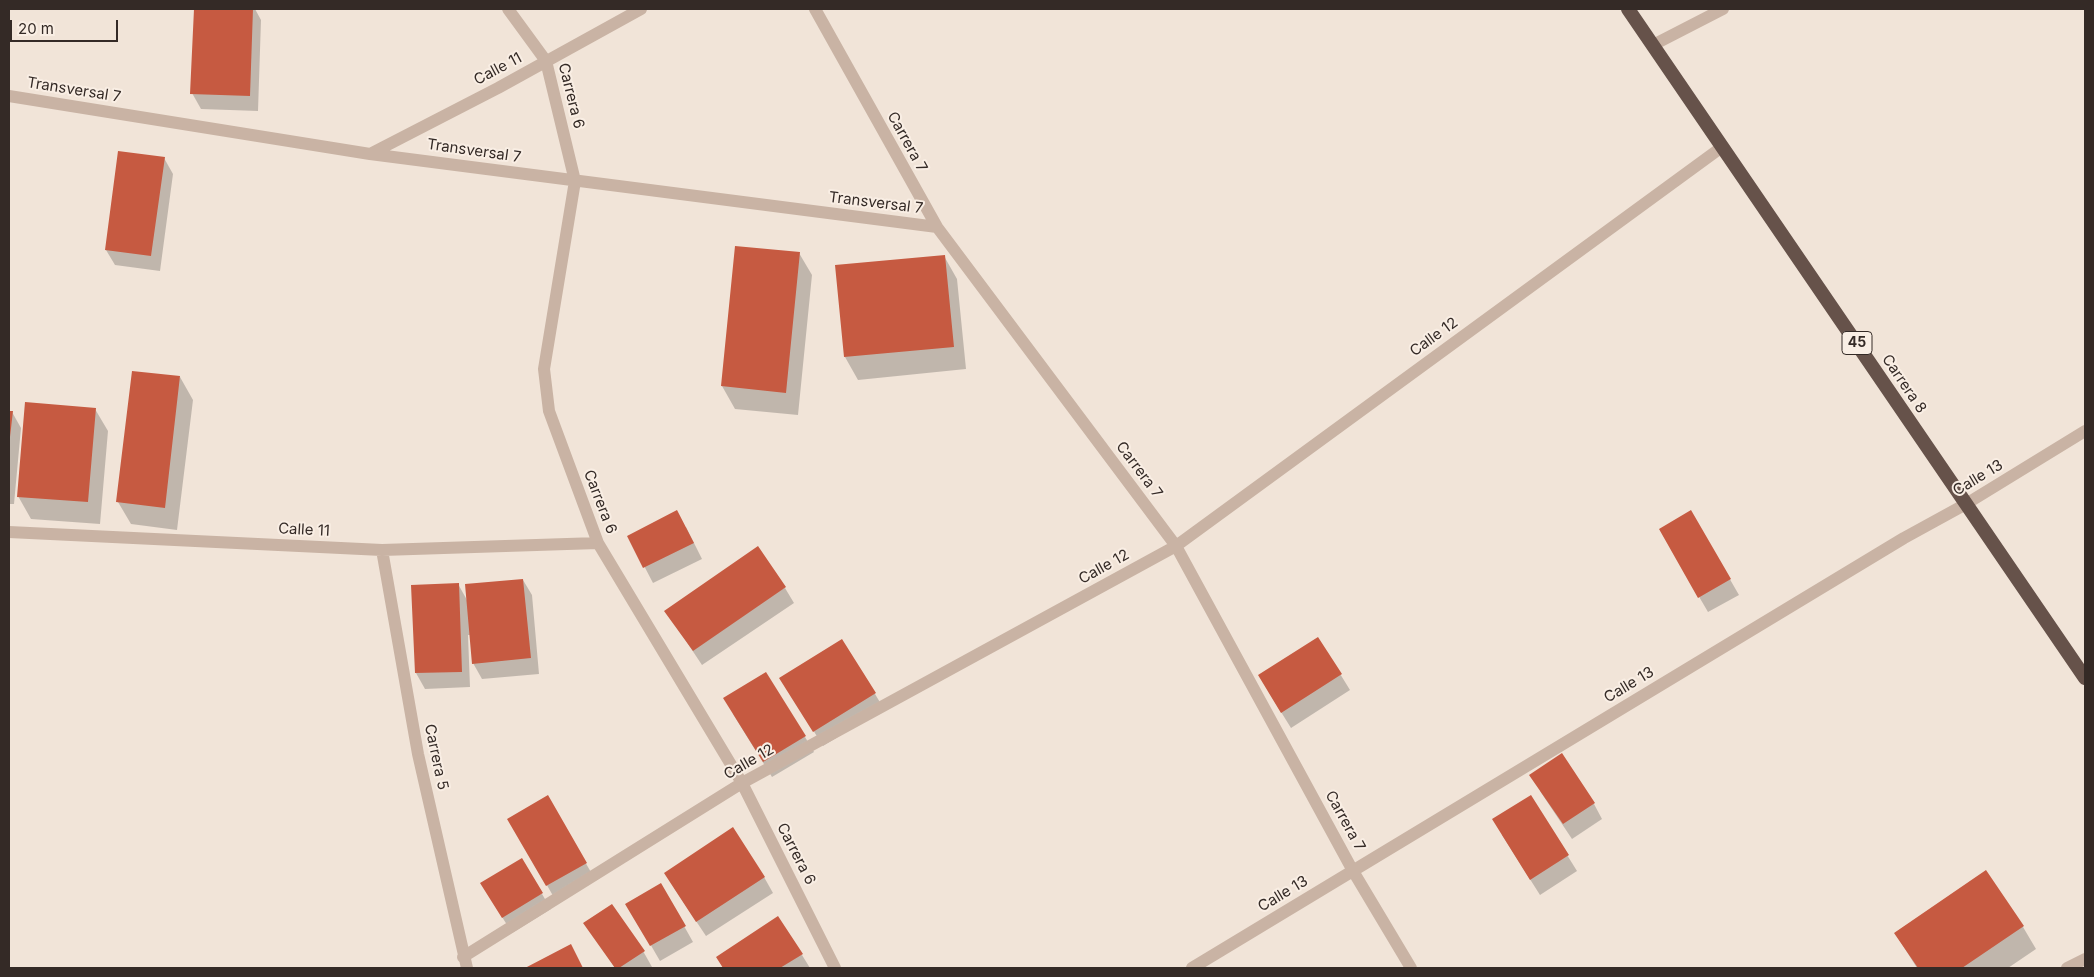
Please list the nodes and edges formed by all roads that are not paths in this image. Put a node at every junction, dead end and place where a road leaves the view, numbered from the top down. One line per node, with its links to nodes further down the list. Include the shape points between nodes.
1 (508, 9): 7 (street, Carrera 6)
2 (640, 9): 7 (street, Calle 11)
3 (814, 9): 12 (street, Carrera 7)
4 (1628, 9): 6 (highway, Carrera 8 / 45)
5 (1723, 9): 6 (street)
6 (1653, 45): 9 (highway, Carrera 8 / 45)
7 (546, 62): 10 (street, Calle 11); 11 (street, Carrera 6)
8 (9, 96): 10 (street, Transversal 7)
9 (1722, 147): 14 (highway, Carrera 8 / 45); 17 (street, Calle 12)
10 (370, 154): 11 (street, Transversal 7)
11 (575, 181): 12 (street, Transversal 7); 16 (street, Carrera 6, via 544,369 549,411)
12 (937, 228): 17 (street, Carrera 7)
13 (2085, 431): 14 (street, Calle 13)
14 (1966, 504): 19 (highway, Carrera 8 / 45); 21 (street, Calle 13, via 1904,538)
15 (9, 532): 18 (street, Calle 11)
16 (598, 542): 18 (street, Calle 11); 20 (street, Carrera 6)
17 (1176, 546): 20 (street, Calle 12); 21 (street, Carrera 7)
18 (382, 550): 23 (street, Carrera 5, via 418,754)
19 (2085, 678)
20 (742, 783): 23 (street, Calle 12); 24 (street, Carrera 6)
21 (1353, 871): 25 (street, Calle 13); 26 (street, Carrera 7)
22 (2085, 959): 27 (street)
23 (465, 962)
24 (835, 968)
25 (1192, 968)
26 (1411, 968)
27 (2068, 968)

